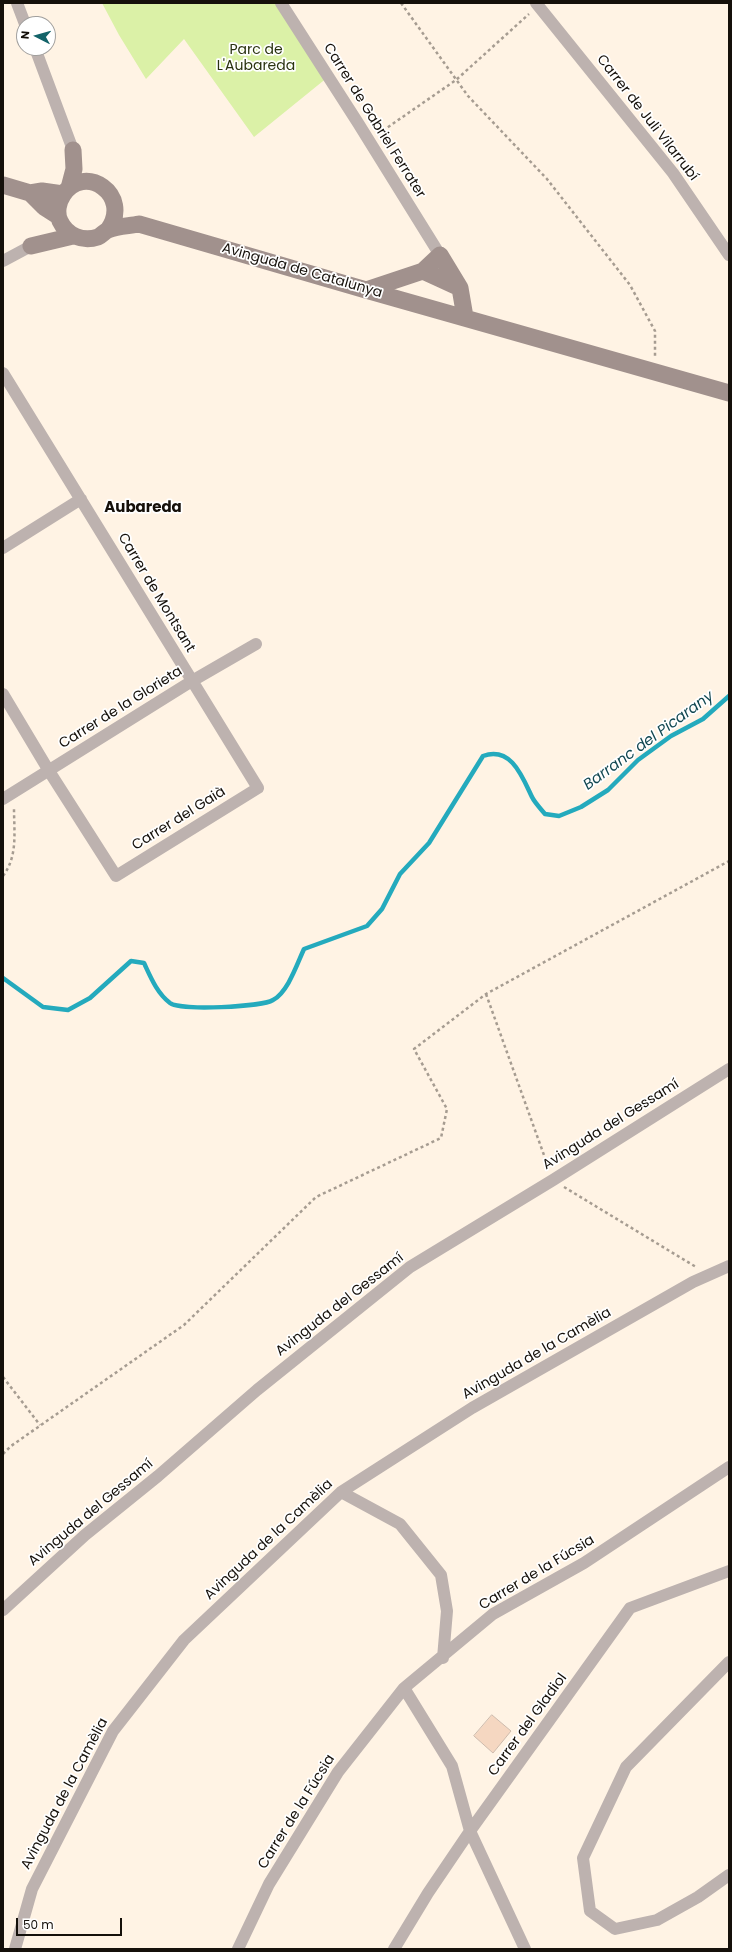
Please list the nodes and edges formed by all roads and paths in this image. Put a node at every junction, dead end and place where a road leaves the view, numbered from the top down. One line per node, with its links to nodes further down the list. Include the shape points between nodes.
1 (17, 3): 5 (street)
2 (281, 3): 8 (street, Carrer de Gabriel Ferrater)
3 (401, 3): 7 (path)
4 (537, 4): 7 (path); 21 (street, Carrer de Juli Vilarrubí, via 674,172)
5 (22, 16)
6 (37, 56): 9 (street)
7 (456, 80): 8 (path); 27 (path, via 547,179 630,285 655,331)
8 (369, 140): 20 (street, Carrer de Gabriel Ferrater)
9 (74, 150): 10 (street); 12 (street, via 74,169)
10 (91, 182): 12 (street, via 83,182); 14 (street, via 108,191)
11 (3, 185): 13 (street)
12 (66, 191): 13 (street); 15 (street, via 60,201)
13 (30, 193): 15 (street)
14 (114, 200): 16 (street); 17 (street, via 115,216)
15 (59, 219): 18 (street, via 65,230); 19 (street)
16 (139, 224): 17 (street); 25 (street, Avinguda de Catalunya)
17 (108, 230): 18 (street, via 91,239)
18 (73, 236): 19 (street)
19 (31, 246): 22 (street)
20 (440, 255): 23 (street); 24 (street)
21 (729, 255)
22 (3, 261)
23 (423, 271): 24 (street); 25 (street)
24 (460, 288): 26 (street)
25 (366, 290): 26 (street, Avinguda de Catalunya)
26 (465, 317): 27 (street, Avinguda de Catalunya)
27 (654, 372): 29 (street, Avinguda de Catalunya)
28 (3, 373): 30 (street, Carrer de Montsant)
29 (729, 393)
30 (81, 500): 31 (street); 33 (street, Carrer de Montsant)
31 (3, 548)
32 (256, 644): 33 (street, Carrer de la Glorieta)
33 (192, 681): 35 (street, Carrer de la Glorieta); 36 (street, Carrer de Montsant)
34 (3, 694): 35 (street)
35 (49, 771): 36 (street, Carrer del Gaià, via 116,876); 37 (street, Carrer de la Glorieta)
36 (258, 788)
37 (8, 796): 39 (path, via 14,850 9,868)
38 (729, 861): 43 (path, via 486,994 414,1049 447,1109 441,1138 316,1197 184,1325)
39 (3, 876)
40 (729, 1068): 48 (street, Avinguda del Gessamí, via 410,1267 257,1390 85,1535)
41 (729, 1266): 46 (street, Avinguda de la Camèlia, via 693,1282 472,1408)
42 (3, 1376): 43 (path)
43 (40, 1425): 44 (path)
44 (3, 1454)
45 (729, 1467): 49 (street, Carrer de la Fúcsia, via 584,1563 494,1614)
46 (341, 1492): 49 (street, via 400,1524 441,1575 448,1611); 54 (street, Avinguda de la Camèlia, via 184,1640 113,1731 32,1889)
47 (729, 1571): 52 (street, Carrer del Gladiol, via 630,1608)
48 (3, 1610)
49 (442, 1658): 51 (street, Carrer de la Fúcsia)
50 (729, 1662): 53 (street, via 626,1767 583,1858 590,1911 615,1929 657,1920 698,1897)
51 (404, 1688): 52 (street, via 452,1766); 55 (street, Carrer de la Fúcsia, via 338,1772 269,1884)
52 (470, 1831): 56 (street, Carrer del Gladiol); 57 (street)
53 (729, 1875)
54 (15, 1949)
55 (238, 1949)
56 (394, 1949)
57 (525, 1949)

